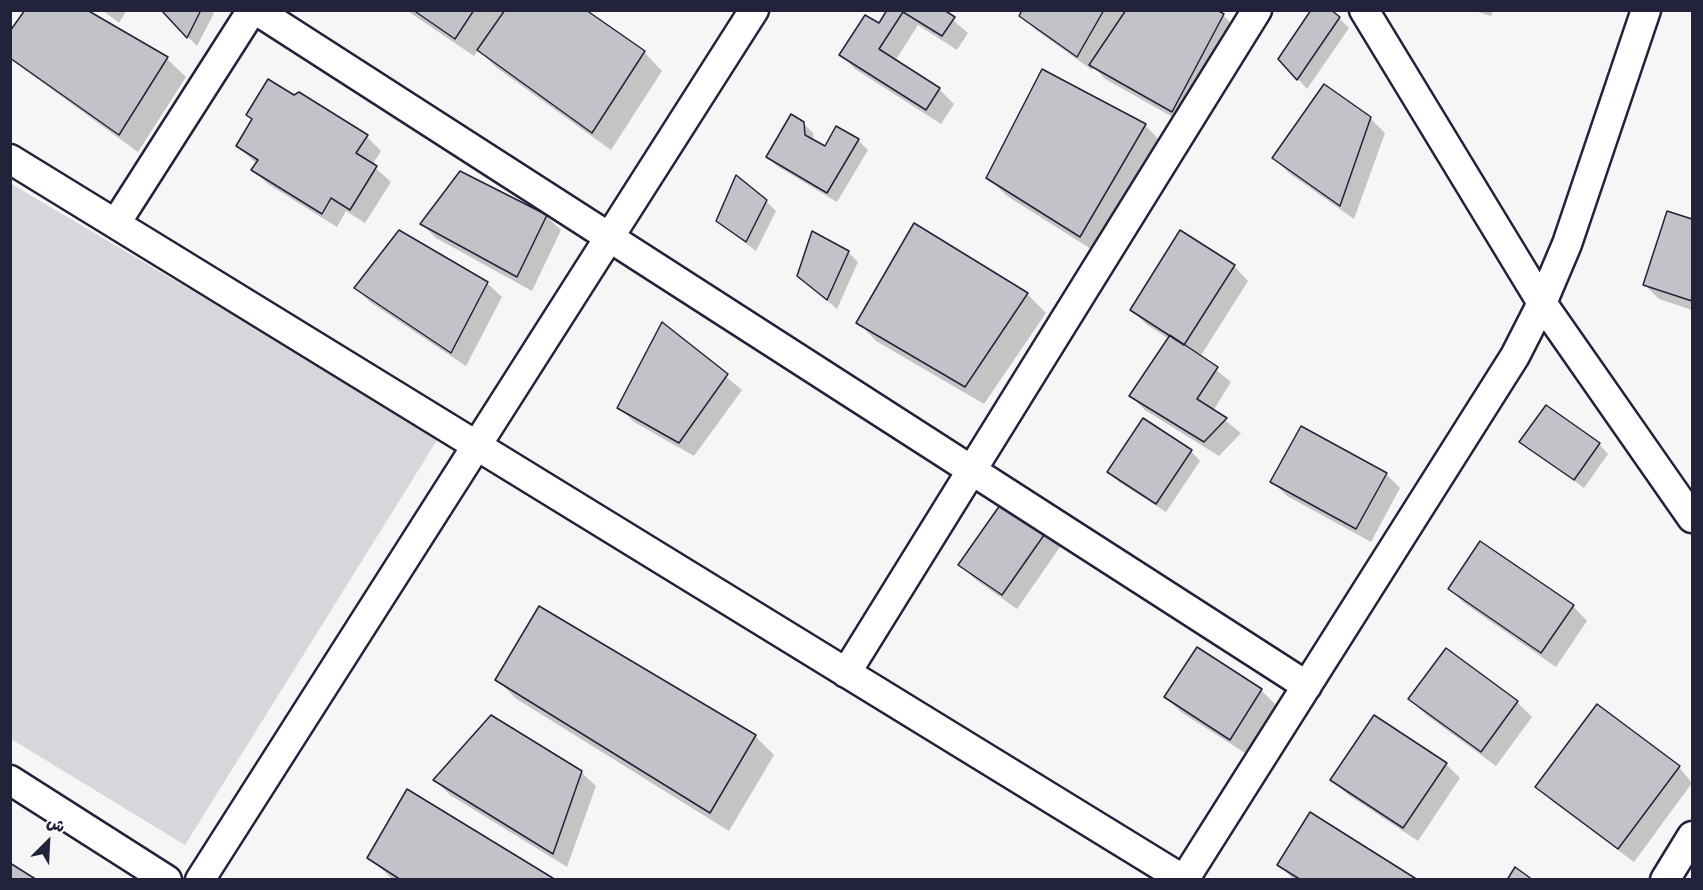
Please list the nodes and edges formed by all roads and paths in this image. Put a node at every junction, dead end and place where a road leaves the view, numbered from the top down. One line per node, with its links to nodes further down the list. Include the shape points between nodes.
1 (254, 10): 7 (street); 8 (street)
2 (754, 10): 8 (street)
3 (1257, 10): 11 (street)
4 (1364, 10): 9 (street)
5 (1647, 10): 9 (street, via 1567,244)
6 (10, 159): 7 (street)
7 (116, 224): 10 (street)
8 (609, 237): 10 (street); 11 (street)
9 (1542, 303): 12 (street); 14 (street, via 1515,356)
10 (477, 445): 13 (street); 18 (street)
11 (971, 471): 13 (street); 14 (street)
12 (1692, 518)
13 (846, 673): 19 (street)
14 (1306, 686): 19 (street)
15 (10, 780): 17 (street)
16 (1692, 836): 20 (street)
17 (167, 879)
18 (200, 879)
19 (1184, 879)
20 (1665, 879)

